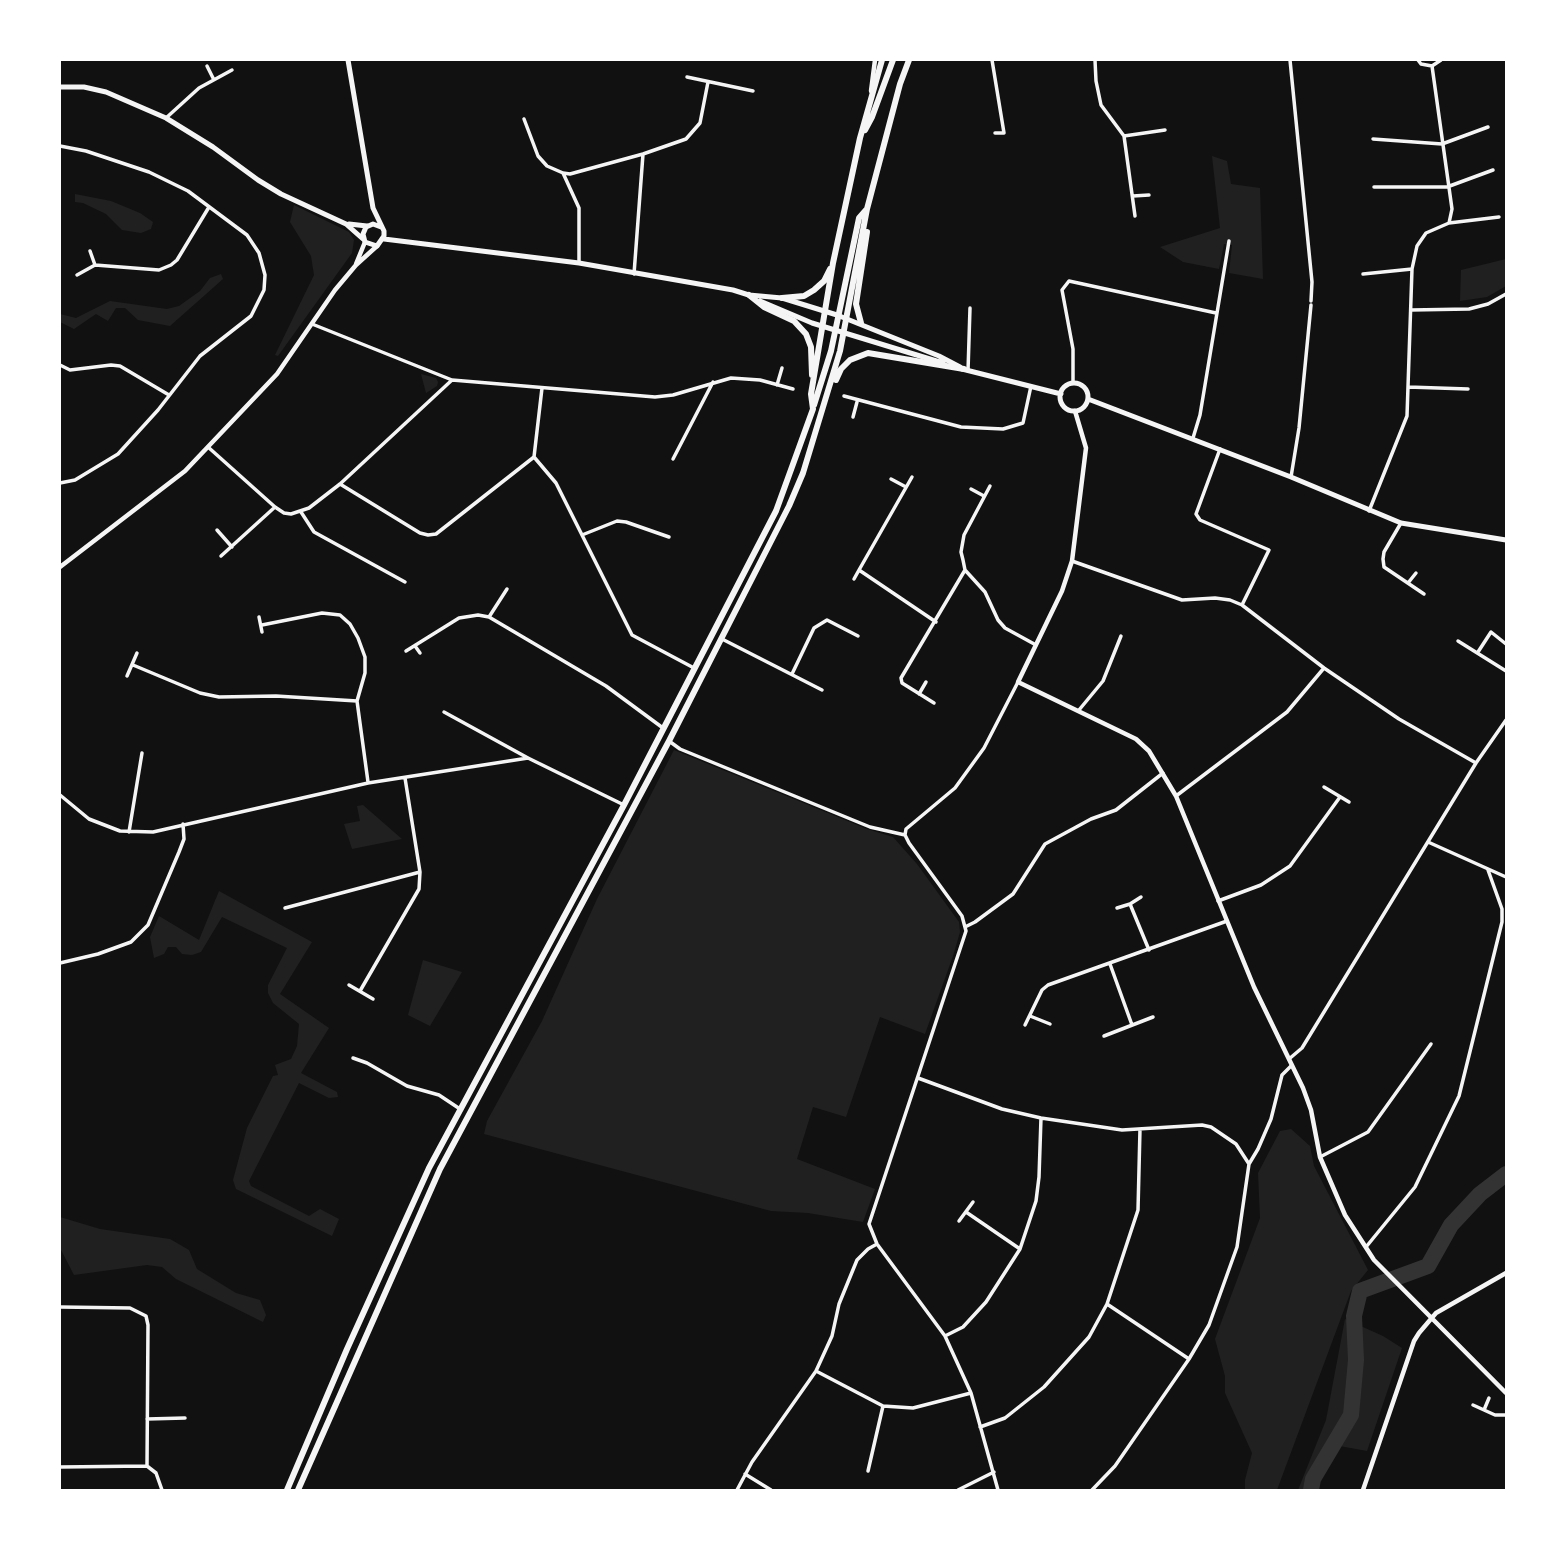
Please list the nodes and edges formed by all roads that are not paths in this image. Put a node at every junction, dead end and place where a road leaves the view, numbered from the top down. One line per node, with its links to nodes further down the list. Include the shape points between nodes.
1 (348, 60): 38 (main road)
2 (875, 60): 19 (street)
3 (882, 60): 19 (highway)
4 (893, 60): 26 (highway)
5 (909, 60): 39 (highway)
6 (992, 60): 24 (street, via 1004,133)
7 (1096, 60): 25 (street, via 1101,106)
8 (1290, 60): 102 (street, via 1312,282)
9 (1418, 60): 12 (street)
10 (1441, 60): 12 (street)
11 (207, 66): 15 (street)
12 (1432, 66): 28 (street)
13 (232, 71): 15 (street)
14 (687, 77): 16 (street)
15 (213, 78): 20 (street)
16 (708, 82): 18 (street); 30 (street, via 695,130 686,139)
17 (60, 87): 20 (main road, via 106,93)
18 (753, 91)
19 (870, 99): 26 (highway)
20 (166, 118): 44 (main road, via 281,194)
21 (524, 119): 32 (street, via 538,156)
22 (1488, 127): 28 (street)
23 (1165, 130): 25 (street)
24 (995, 133)
25 (1124, 136): 36 (street)
26 (860, 138): 53 (highway)
27 (1373, 139): 28 (street)
28 (1442, 145): 34 (street)
29 (60, 146): 37 (street, via 163,178)
30 (643, 154): 32 (street); 57 (street)
31 (1493, 170): 34 (street)
32 (564, 173): 52 (street, via 579,208)
33 (1374, 187): 34 (street)
34 (1447, 187): 43 (street, via 1452,209)
35 (1149, 195): 36 (street)
36 (1133, 196): 40 (street)
37 (209, 206): 54 (street, via 171,265 159,270); 88 (street, via 237,225 254,246 263,263 264,290 251,316 200,356)
38 (373, 208): 45 (main road); 46 (main road)
39 (867, 209): 42 (highway); 67 (highway, via 859,218)
40 (1135, 216)
41 (1499, 217): 43 (street)
42 (865, 219): 68 (highway); 69 (highway, via 856,304)
43 (1449, 223): 56 (street, via 1422,237)
44 (346, 224): 45 (main road); 48 (main road)
45 (369, 226): 46 (main road); 48 (main road)
46 (381, 227): 47 (main road)
47 (384, 239): 50 (main road); 52 (main road)
48 (364, 240): 50 (main road); 55 (street)
49 (1229, 241): 66 (street)
50 (377, 246): 55 (street)
51 (90, 251): 54 (street)
52 (579, 263): 57 (main road)
53 (833, 263): 62 (highway, via 814,290); 65 (highway)
54 (95, 265): 59 (street)
55 (356, 265): 70 (street)
56 (1412, 269): 58 (street); 64 (street)
57 (634, 274): 61 (main road)
58 (1363, 274)
59 (77, 275)
60 (1507, 294): 64 (street, via 1478,307)
61 (749, 295): 62 (main road); 71 (main road); 86 (highway, via 794,321 808,336)
62 (782, 298): 65 (main road)
63 (970, 308): 76 (street)
64 (1410, 310): 82 (street)
65 (826, 311): 67 (main road); 71 (highway)
66 (1216, 313): 79 (street, via 1069,281 1062,290 1073,348); 96 (street)
67 (837, 315): 68 (main road); 72 (highway)
68 (847, 318): 69 (main road); 73 (highway)
69 (861, 323): 76 (main road)
70 (312, 324): 77 (street); 97 (street, via 277,374)
71 (823, 327): 72 (main road); 86 (highway)
72 (836, 329): 73 (main road); 93 (highway)
73 (844, 332): 76 (main road); 90 (highway)
74 (60, 365): 88 (street, via 70,370 120,366)
75 (782, 368): 80 (street)
76 (966, 370): 81 (main road); 90 (highway, via 868,353 849,360)
77 (452, 380): 83 (street); 105 (street)
78 (713, 382): 80 (street, via 741,378); 83 (street, via 655,397); 100 (street)
79 (1073, 383): 87 (main road); 91 (main road, via 1085,388)
80 (778, 385): 85 (street)
81 (1031, 386): 87 (main road); 92 (street, via 1023,423 1003,429 961,427)
82 (1408, 387): 84 (street); 111 (street, via 1407,416)
83 (542, 388): 99 (street)
84 (1468, 389)
85 (793, 390)
86 (811, 394): 93 (highway)
87 (1061, 394): 94 (main road, via 1064,406)
88 (169, 395): 104 (street, via 118,454 75,480)
89 (844, 397): 92 (street)
90 (827, 399): 138 (highway, via 789,506)
91 (1088, 399): 94 (main road); 96 (main road)
92 (857, 402): 95 (street)
93 (813, 409): 148 (highway, via 776,511)
94 (1075, 411): 120 (street, via 1086,447)
95 (853, 416)
96 (1193, 438): 98 (main road)
97 (208, 447): 110 (street); 121 (street, via 184,471)
98 (1220, 449): 102 (main road); 130 (street, via 1196,514 1200,520 1269,550)
99 (534, 457): 105 (street, via 436,534 420,533); 115 (street, via 556,484)
100 (674, 459)
101 (912, 477): 106 (street)
102 (1291, 477): 111 (main road)
103 (891, 479): 106 (street)
104 (60, 483)
105 (340, 484): 112 (street)
106 (906, 486): 123 (street)
107 (990, 486): 109 (street)
108 (971, 489): 109 (street)
109 (984, 496): 122 (street, via 964,535)
110 (275, 507): 112 (street, via 284,513); 118 (street)
111 (1369, 510): 113 (main road)
112 (301, 512): 126 (street, via 314,532)
113 (1401, 523): 117 (main road); 127 (street, via 1383,559 1384,567)
114 (217, 530): 118 (street)
115 (581, 536): 116 (street, via 617,521); 148 (street, via 632,635)
116 (668, 537)
117 (1507, 540)
118 (232, 547): 119 (street)
119 (221, 556)
120 (1072, 561): 130 (street, via 1182,600 1215,598); 142 (street)
121 (60, 567)
122 (965, 569): 133 (street); 142 (street, via 985,592 1005,628)
123 (859, 570): 125 (street); 133 (street)
124 (1416, 573): 127 (street)
125 (854, 579)
126 (405, 582)
127 (1408, 583): 129 (street)
128 (507, 589): 132 (street)
129 (1424, 594)
130 (1242, 605): 149 (street)
131 (259, 617): 134 (street)
132 (489, 617): 141 (street, via 458,618); 162 (street, via 606,686)
133 (936, 622): 156 (street, via 901,678)
134 (262, 625): 135 (street); 157 (street, via 322,613 345,618 365,657)
135 (262, 632)
136 (858, 636): 151 (street, via 827,620 814,628)
137 (1121, 636): 159 (street, via 1103,681)
138 (722, 639): 151 (street); 163 (highway)
139 (1458, 641): 144 (street)
140 (1506, 644): 144 (street, via 1491,632)
141 (415, 646): 143 (street); 146 (street)
142 (1038, 646): 154 (street)
143 (406, 651)
144 (1478, 652): 150 (street)
145 (137, 653): 147 (street)
146 (420, 653)
147 (133, 665): 152 (street); 157 (street, via 200,693)
148 (694, 668): 162 (highway)
149 (1324, 668): 166 (street); 172 (street, via 1287,712)
150 (1507, 671)
151 (792, 674): 155 (street)
152 (127, 676)
153 (926, 682): 156 (street)
154 (1018, 682): 159 (street); 178 (street, via 984,748 955,788 906,829)
155 (822, 690)
156 (919, 694): 158 (street)
157 (357, 701): 169 (street)
158 (934, 703)
159 (1079, 710): 167 (street, via 1136,739)
160 (444, 712): 165 (street)
161 (1507, 720): 166 (street)
162 (663, 728): 175 (highway)
163 (669, 741): 178 (street, via 870,827); 244 (highway, via 440,1169)
164 (142, 753): 177 (street)
165 (528, 758): 168 (street); 175 (street)
166 (1476, 763): 179 (street)
167 (1163, 773): 172 (street); 191 (street, via 1127,804 1045,844 1013,894)
168 (405, 778): 169 (street); 181 (street)
169 (368, 783): 176 (street)
170 (1324, 788): 173 (street)
171 (60, 795): 177 (street, via 89,819)
172 (1176, 796): 184 (street)
173 (1340, 797): 174 (street); 184 (street, via 1290,866 1261,885)
174 (1349, 802)
175 (624, 805): 209 (highway)
176 (183, 824): 177 (street, via 153,832); 193 (street, via 184,839 148,925 131,942)
177 (129, 832)
178 (905, 835): 191 (street)
179 (1428, 842): 180 (street); 206 (street, via 1302,1048)
180 (1488, 870): 182 (street); 188 (street)
181 (420, 872): 186 (street); 196 (street, via 419,889)
182 (1507, 877)
183 (1141, 897): 185 (street)
184 (1218, 901): 190 (street)
185 (1129, 904): 187 (street); 192 (street)
186 (285, 908)
187 (1117, 908)
188 (1502, 909): 189 (street); 218 (street, via 1459,1096 1415,1187)
189 (1507, 914)
190 (1227, 921): 192 (street); 206 (street)
191 (967, 926): 208 (street)
192 (1149, 950): 194 (street)
193 (60, 963)
194 (1110, 964): 198 (street, via 1048,985); 202 (street)
195 (349, 985): 196 (street)
196 (360, 992): 197 (street)
197 (373, 999)
198 (1030, 1016): 200 (street); 201 (street)
199 (1153, 1017): 202 (street)
200 (1050, 1024)
201 (1025, 1025)
202 (1132, 1025): 203 (street)
203 (1104, 1036)
204 (1432, 1044): 212 (street, via 1368,1132)
205 (353, 1058): 209 (street)
206 (1288, 1060): 207 (street)
207 (1291, 1066): 212 (street, via 1311,1110); 213 (street, via 1282,1074 1271,1119)
208 (918, 1078): 210 (street, via 1002,1109); 217 (street, via 869,1224)
209 (460, 1109): 243 (highway, via 416,1197)
210 (1041, 1118): 211 (street); 219 (street, via 1036,1201)
211 (1140, 1129): 213 (street, via 1211,1127 1236,1144); 221 (street, via 1138,1210)
212 (1320, 1157): 218 (street, via 1345,1215)
213 (1249, 1164): 225 (street, via 1237,1247 1209,1325)
214 (973, 1202): 215 (street)
215 (966, 1212): 216 (street); 219 (street)
216 (959, 1221)
217 (877, 1244): 224 (street); 226 (street, via 857,1260)
218 (1366, 1247): 223 (street)
219 (1020, 1249): 224 (street, via 986,1302 963,1326)
220 (1507, 1273): 223 (street)
221 (1107, 1304): 225 (street); 236 (street, via 1089,1337 1044,1387 1005,1418)
222 (60, 1307): 235 (street, via 130,1308 146,1316)
223 (1429, 1318): 227 (street); 250 (street, via 1414,1341)
224 (945, 1336): 228 (street)
225 (1189, 1359): 249 (street, via 1115,1466)
226 (816, 1371): 231 (street); 241 (street)
227 (1507, 1393)
228 (971, 1394): 231 (street, via 913,1408); 236 (street)
229 (1489, 1398): 232 (street)
230 (1473, 1405): 232 (street)
231 (883, 1406): 239 (street)
232 (1484, 1410): 233 (street)
233 (1507, 1415)
234 (185, 1418): 235 (street)
235 (147, 1419): 237 (street)
236 (980, 1427): 240 (street)
237 (147, 1466): 238 (street); 242 (street, via 156,1473)
238 (60, 1467)
239 (868, 1471)
240 (993, 1472): 247 (street); 248 (street)
241 (745, 1474): 245 (street); 246 (street)
242 (162, 1490)
243 (287, 1490)
244 (298, 1490)
245 (737, 1490)
246 (771, 1490)
247 (958, 1490)
248 (998, 1490)
249 (1092, 1490)
250 (1363, 1490)

